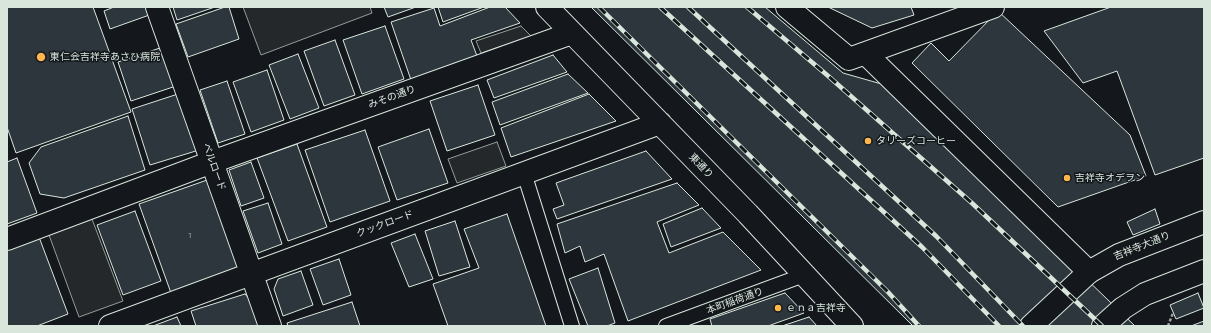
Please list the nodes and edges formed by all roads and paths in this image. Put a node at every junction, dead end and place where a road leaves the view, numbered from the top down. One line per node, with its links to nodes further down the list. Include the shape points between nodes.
1 (157, 7): 8 (street, ベルロード)
2 (547, 7): 5 (street, 東通り)
3 (787, 7): 6 (street, via 849,60)
4 (993, 7): 6 (street)
5 (572, 33): 7 (street, 東通り); 8 (street, みその通り)
6 (866, 54): 13 (street)
7 (660, 123): 9 (street, クックロード); 15 (street, 東通り)
8 (212, 162): 11 (street, みその通り); 14 (street, ベルロード)
9 (524, 173): 14 (street, クックロード); 19 (lane)
10 (1204, 222): 13 (street, 吉祥寺大通り, via 1119,255)
11 (7, 239)
12 (1204, 271): 23 (street, via 1145,294 1123,308)
13 (1089, 272): 22 (street, 吉祥寺大通り)
14 (252, 274): 17 (street, クックロード); 18 (street, ベルロード)
15 (804, 275): 20 (lane, 本町稲荷通り); 21 (street, 東通り)
16 (1173, 312): 24 (path)
17 (110, 326)
18 (270, 326)
19 (572, 326)
20 (666, 326)
21 (852, 326)
22 (1031, 326)
23 (1103, 326)
24 (1168, 326)

